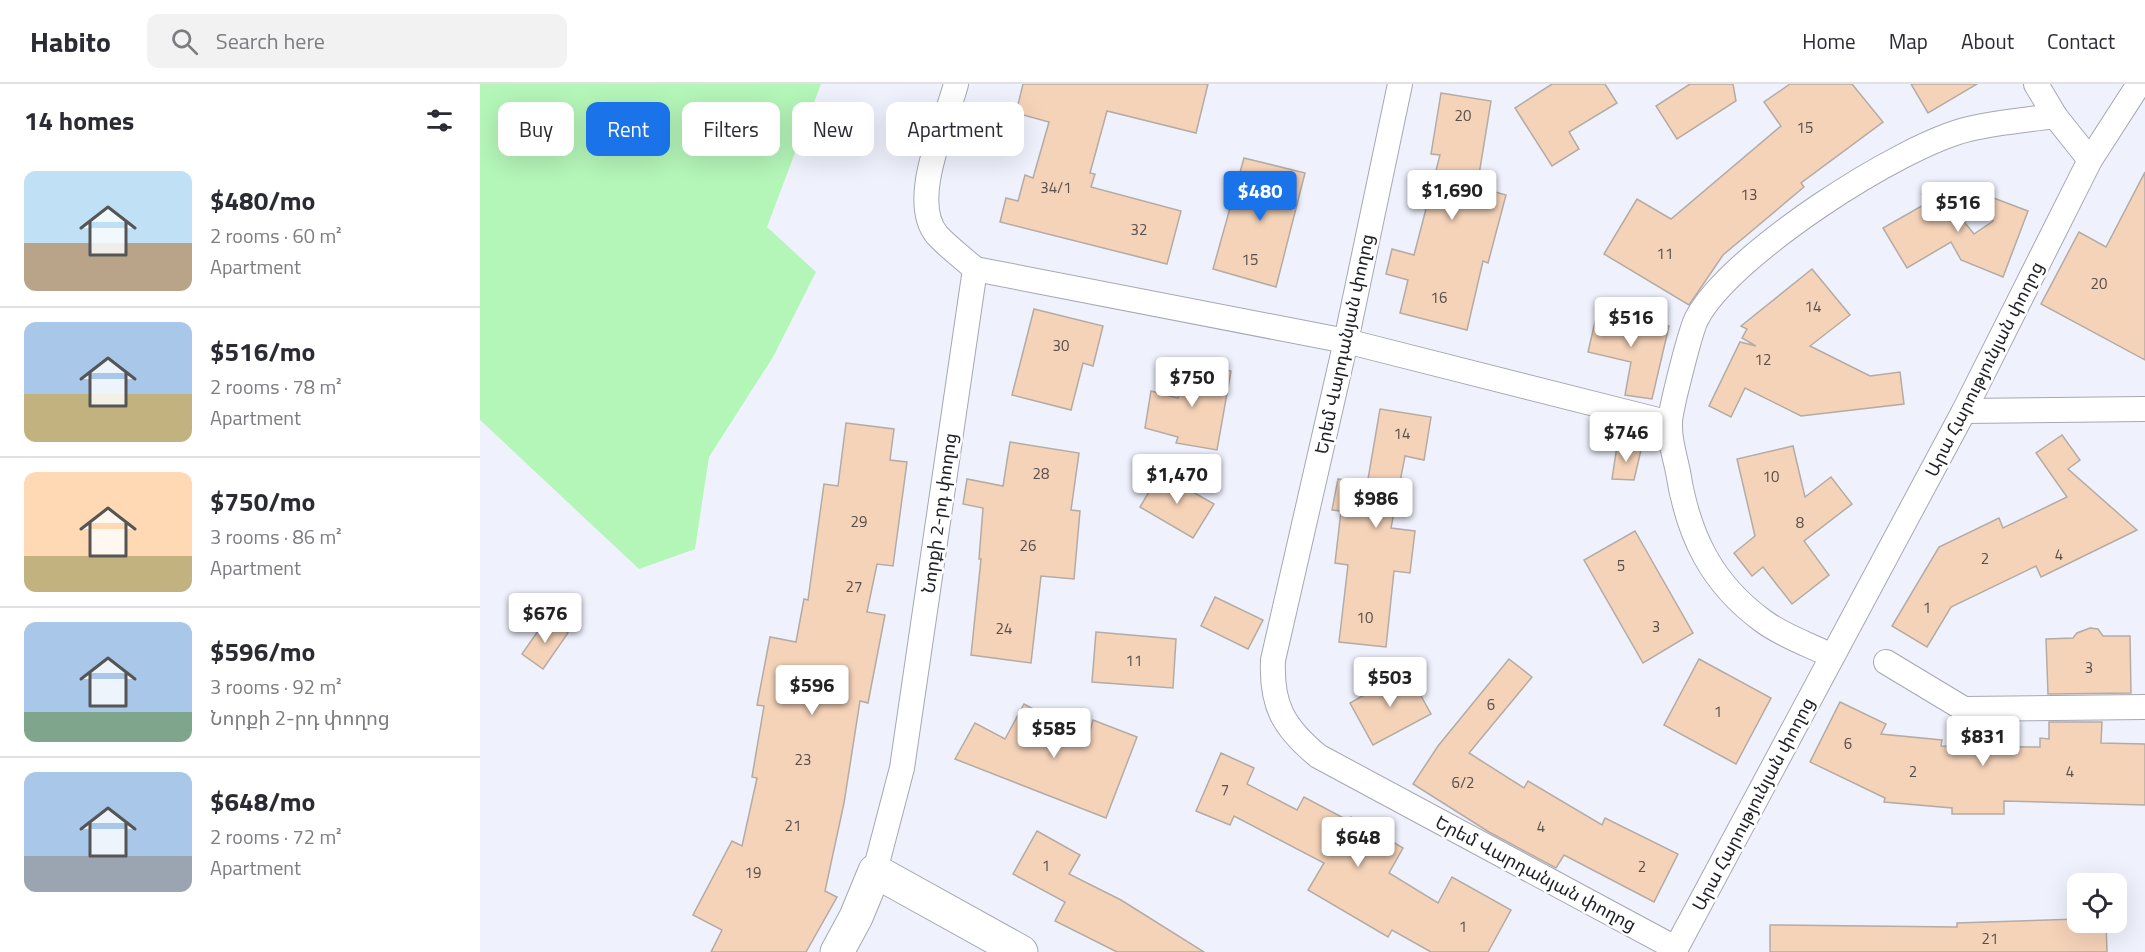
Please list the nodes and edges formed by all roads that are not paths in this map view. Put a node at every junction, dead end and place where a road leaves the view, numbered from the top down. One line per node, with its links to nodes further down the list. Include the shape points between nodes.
1 (956, 84): 7 (street, via 930,166 926,203 936,233)
2 (1400, 84): 8 (street, Երեմ Վարդանյան փողոց)
3 (2036, 84): 5 (street)
4 (2139, 84): 6 (street, Արա Հարությունյան փողոց)
5 (2055, 116): 6 (street); 11 (street, via 1968,129 1913,150 1858,180 1741,266 1718,288 1696,319)
6 (2090, 160): 10 (street, Արա Հարությունյան փողոց)
7 (975, 269): 8 (street); 15 (street, Նորքի 2-րդ փողոց, via 902,768)
8 (1346, 341): 11 (street); 16 (street, Երեմ Վարդանյան փողոց, via 1273,660 1272,688 1281,714 1296,738 1318,756)
9 (2145, 409): 10 (street)
10 (1964, 411): 12 (street, Արա Հարությունյան փողոց)
11 (1670, 423): 12 (street, via 1683,507 1695,540 1712,569 1734,597 1765,622)
12 (1832, 656): 16 (street, Արա Հարությունյան փողոց)
13 (1886, 662): 14 (street, via 1964,709)
14 (2145, 707)
15 (875, 870): 17 (street, Նորքի 2-րդ փողոց); 18 (street)
16 (1674, 950)
17 (837, 952)
18 (1021, 952)

